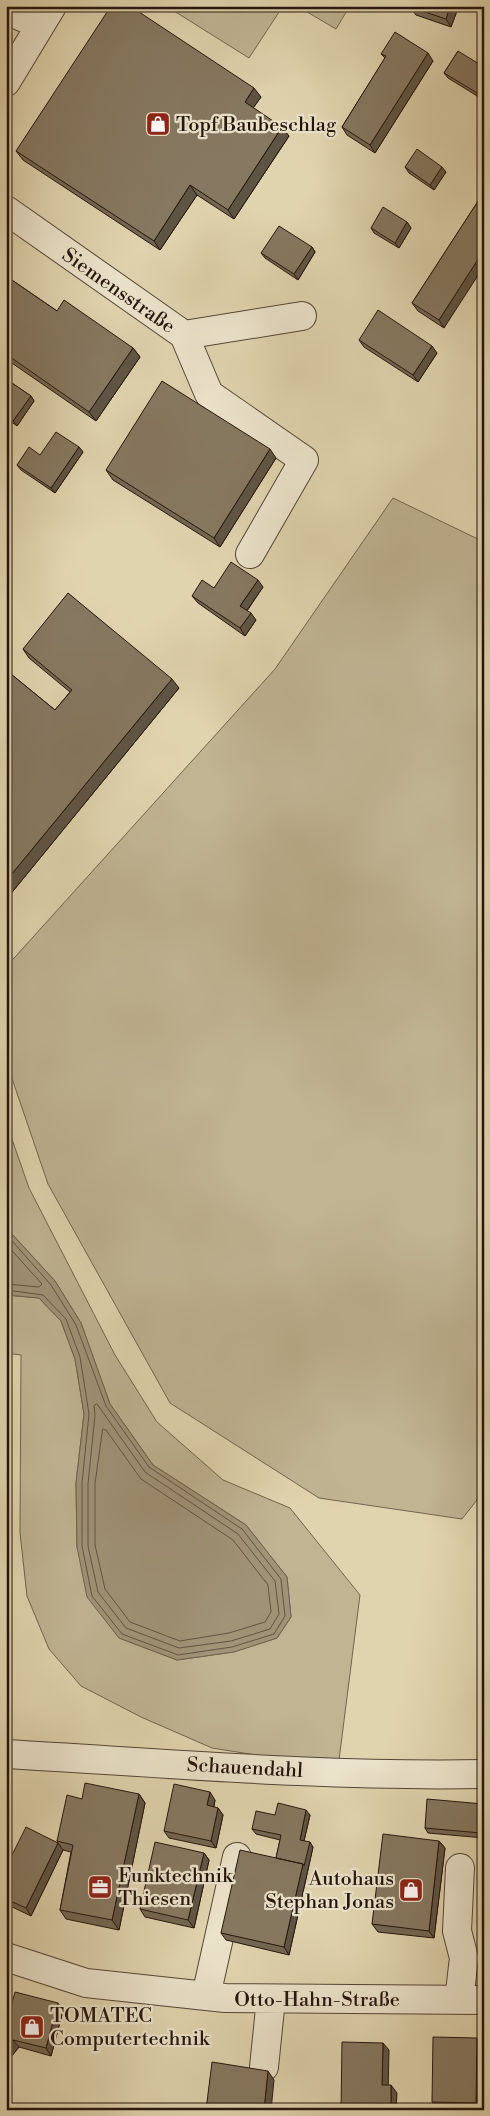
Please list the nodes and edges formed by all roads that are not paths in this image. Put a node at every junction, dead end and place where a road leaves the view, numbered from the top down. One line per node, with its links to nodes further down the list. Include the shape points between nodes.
1 (6, 10): 2 (street)
2 (46, 16): 3 (street)
3 (6, 82)
4 (6, 210): 6 (street, Siemensstraße)
5 (302, 316): 6 (street, Siemensstraße)
6 (184, 335): 7 (street, via 209,394 304,460)
7 (250, 554)
8 (6, 1754): 9 (street, Schauendahl, via 338,1773)
9 (484, 1774)
10 (237, 1857): 13 (street)
11 (460, 1868): 15 (street, via 457,1931)
12 (6, 1957): 13 (street, Otto-Hahn-Straße, via 86,1983)
13 (206, 1996): 14 (street, Otto-Hahn-Straße)
14 (271, 1999): 15 (street, Otto-Hahn-Straße); 16 (street)
15 (471, 2000)
16 (264, 2067)

